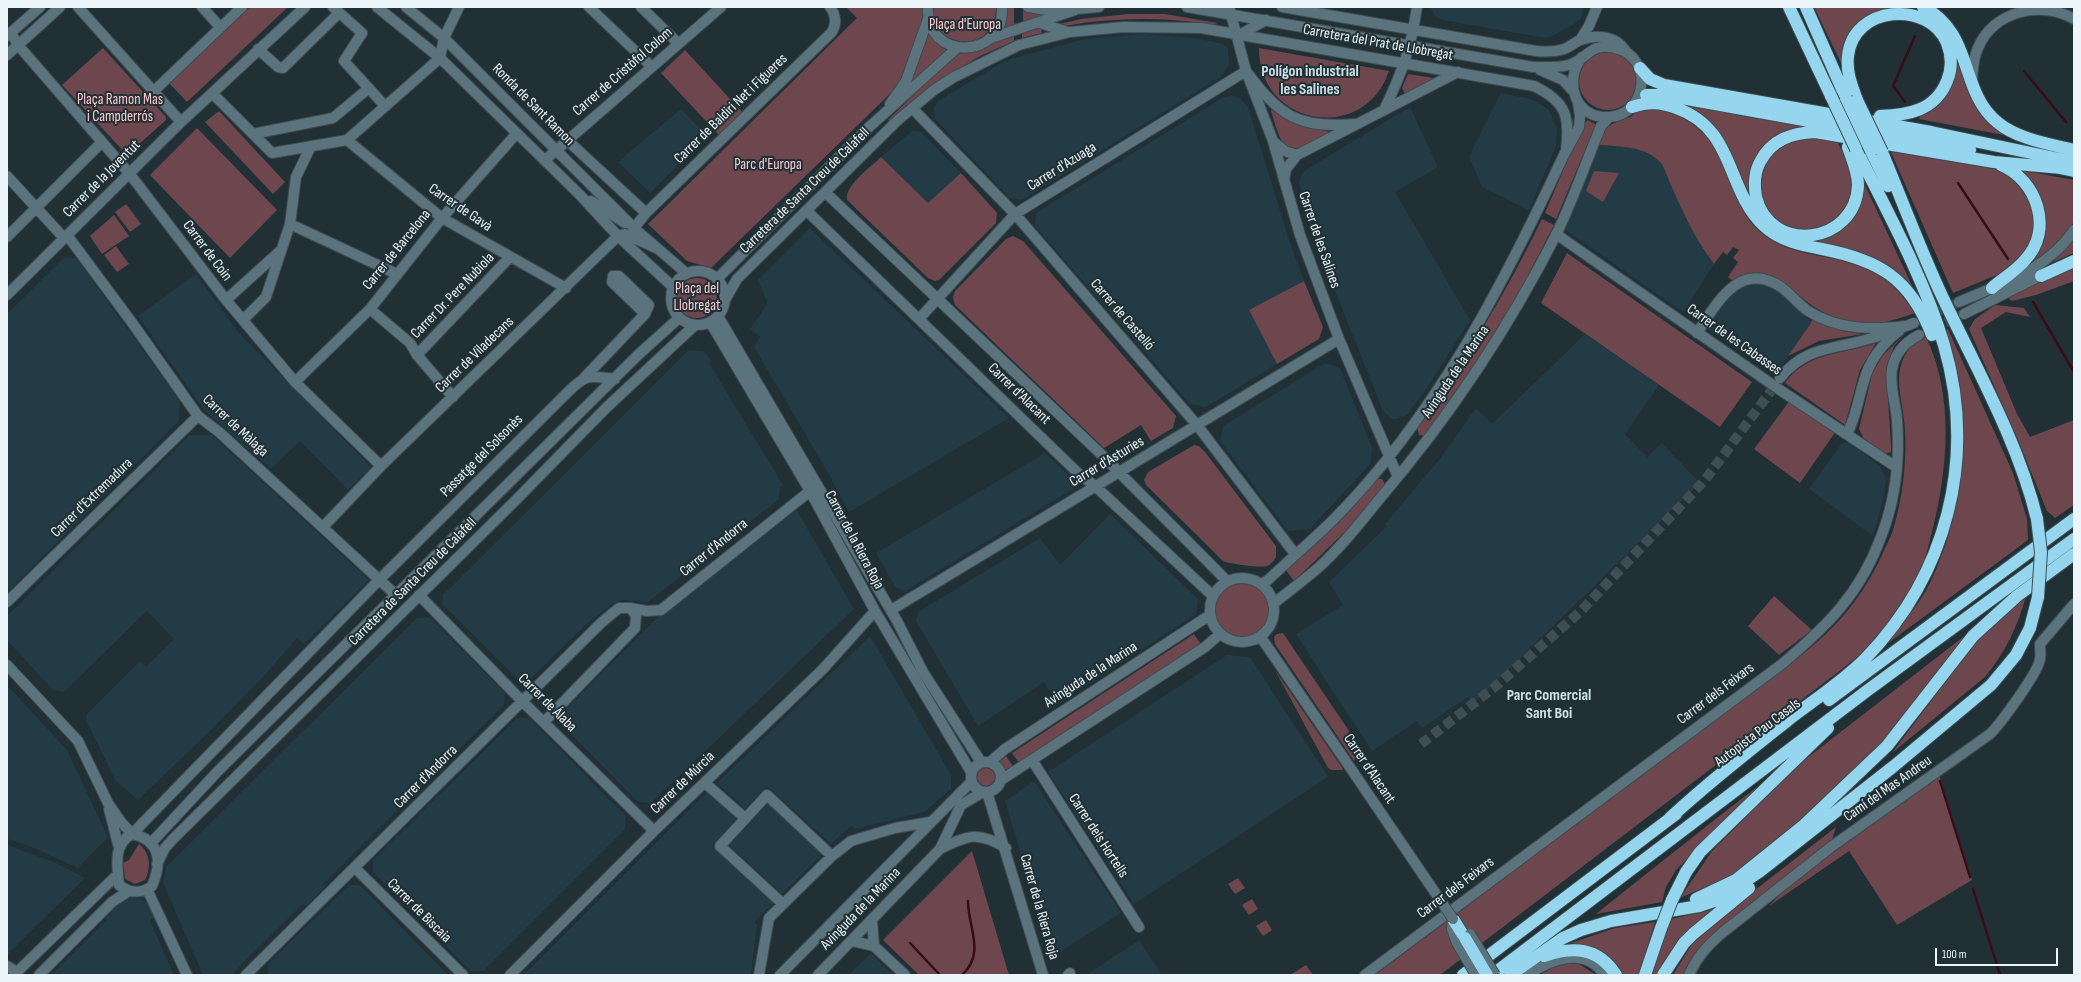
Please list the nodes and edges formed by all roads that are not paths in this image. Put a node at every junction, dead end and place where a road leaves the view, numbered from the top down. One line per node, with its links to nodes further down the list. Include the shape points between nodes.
1 (40, 7): 41 (street)
2 (60, 7): 47 (street)
3 (78, 7): 66 (street)
4 (202, 7): 37 (street)
5 (242, 7): 37 (street)
6 (297, 7): 42 (street, Carrer de la Joventut)
7 (305, 7): 42 (street, Carrer de la Joventut)
8 (376, 7): 32 (street, Ronda de Sant Ramon)
9 (382, 7): 32 (street, Ronda de Sant Ramon)
10 (406, 7): 43 (street, Ronda de Sant Ramon)
11 (459, 7): 43 (street)
12 (589, 7): 56 (street)
13 (641, 7): 46 (street)
14 (721, 7): 46 (street, Carrer de Cristòfol Colom)
15 (830, 7): 104 (street, Carrer de Baldiri Net i Figueres, via 836,20 832,32)
16 (928, 7): 33 (street)
17 (1002, 7): 44 (street, via 999,24)
18 (1028, 7): 29 (street)
19 (1059, 7): 29 (street)
20 (1099, 7): 30 (street)
21 (1187, 7): 31 (street)
22 (1282, 7): 38 (street, Carretera del Prat de Llobregat)
23 (1417, 7): 38 (street)
24 (1596, 7): 45 (street, via 1592,20)
25 (1788, 7): 86 (highway, bridge)
26 (1806, 7): 68 (highway)
27 (1923, 7): 62 (highway, via 1932,12 1950,30 1959,45)
28 (336, 10): 50 (street, via 283,68 278,67); 63 (street, via 362,33 344,61)
29 (1046, 10): 30 (street)
30 (1075, 10): 36 (street)
31 (1230, 11): 35 (street); 40 (street, Carrer de les Salines)
32 (393, 19): 54 (street, Ronda de Sant Ramon)
33 (928, 19): 49 (street, via 939,38); 74 (street, Carretera de Santa Creu de Calafell, via 906,81)
34 (2074, 19): 62 (street, via 2060,12 2036,8 2013,12 2001,19 1990,29 1978,48)
35 (1266, 20): 40 (street); 48 (street)
36 (1040, 23): 39 (street, Carretera del Prat de Llobregat); 44 (street, via 1001,33)
37 (220, 27): 66 (street)
38 (1414, 29): 45 (street, Carretera del Prat de Llobregat, via 1544,52 1564,49); 48 (street)
39 (1070, 32): 40 (street, Carretera del Prat de Llobregat, via 1153,26); 72 (street, Carretera del Prat de Llobregat, via 1019,45 979,64 949,80)
40 (1239, 33): 55 (street, Carretera del Prat de Llobregat); 59 (street, Carrer de les Salines)
41 (9, 35): 47 (street, Carrer de Coin)
42 (272, 36): 50 (street, Carrer de la Joventut)
43 (444, 38): 54 (street); 87 (street, Ronda de Sant Ramon)
44 (989, 39): 49 (street, via 973,47)
45 (1580, 40): 51 (street, Carretera del Prat de Llobregat, via 1609,37 1618,42)
46 (678, 43): 56 (street, Carrer de Cristòfol Colom)
47 (18, 45): 52 (street); 84 (street, Carrer de Coin)
48 (1411, 45): 55 (street); 57 (street)
49 (958, 47): 74 (street, Carretera de Santa Creu de Calafell, via 903,99)
50 (258, 49): 67 (street, Carrer de la Joventut)
51 (1626, 52): 53 (street, via 1608,46 1598,48); 58 (street)
52 (7, 55)
53 (1582, 57): 57 (street, via 1570,65 1554,68); 65 (street, via 1573,72)
54 (440, 58): 71 (street); 79 (street, Ronda de Sant Ramon)
55 (1406, 62): 60 (street, Carretera del Prat de Llobregat); 73 (street)
56 (652, 67): 82 (street, Carrer de Cristòfol Colom)
57 (1533, 67): 65 (street, via 1563,80)
58 (1640, 68): 64 (highway, via 1650,79); 69 (street, via 1642,80)
59 (1246, 71): 78 (street, via 1282,111 1299,120 1319,125); 83 (street, Carrer de les Salines); 105 (street, Carrer d'Azuaga)
60 (1458, 72): 61 (street, Carretera del Prat de Llobregat); 73 (street)
61 (1510, 81): 89 (street, Avinguda de la Marina, via 1534,86 1555,99 1567,119 1569,130)
62 (1972, 81): 88 (highway, via 1980,102 1998,124 2014,133)
63 (369, 88): 71 (street); 80 (street, via 333,118)
64 (1684, 89): 75 (highway, via 1719,90); 94 (highway, via 1931,132)
65 (1572, 90): 70 (street)
66 (154, 91): 77 (street)
67 (212, 93): 77 (street, Carrer de la Joventut); 80 (street)
68 (1852, 99): 75 (highway, via 1847,57 1851,43 1863,25 1881,14 1894,11 1917,14 1933,23 1945,38 1950,51 1951,65 1944,90 1921,110 1906,115); 187 (highway, bridge, via 2018,460 2031,494 2041,552 2038,597 2030,628 2016,655 2006,669 1976,698)
69 (1636, 102): 76 (street, via 1621,114); 95 (highway, via 1653,94); 165 (highway, via 1655,102 1682,110 1710,130 1720,142 1743,198 1764,226 1788,240 1858,257 1877,265 1895,278 1912,296 1936,346 1948,404 1950,435 1944,500)
70 (1578, 103): 76 (street, via 1592,114); 89 (street, Avinguda de la Marina, via 1580,121)
71 (385, 106): 81 (street)
72 (912, 108): 100 (street, Carretera de Santa Creu de Calafell); 105 (street, Carrer de Castelló)
73 (1384, 110): 78 (street)
74 (881, 115): 122 (street, Carretera de Santa Creu de Calafell)
75 (1880, 116): 91 (highway)
76 (1609, 117): 110 (street, Avinguda de la Marina, via 1601,126)
77 (181, 122): 97 (street, Carrer de la Joventut)
78 (1354, 124): 90 (street)
79 (517, 133): 92 (street, Ronda de Sant Ramon); 106 (street, Carrer de Barcelona)
80 (253, 134): 85 (street, via 272,152)
81 (347, 140): 85 (street); 106 (street, Carrer de Gavà)
82 (567, 140): 87 (street, Carrer de Cristòfol Colom); 104 (street, Ronda de Sant Ramon)
83 (1273, 141): 90 (street, via 1285,151); 99 (street, Carrer de les Salines)
84 (102, 142): 97 (street, Carrer de Coin); 102 (street, Carrer de la Joventut)
85 (311, 146): 107 (street, via 296,177)
86 (1852, 148): 93 (highway, via 1858,184 1854,205 1840,224 1819,235 1808,236 1785,232 1770,221 1758,203 1756,170 1767,150 1784,137 1794,134 1827,134); 165 (highway, via 1916,273 1944,344 1957,408 1957,452 1950,504)
87 (557, 150): 92 (street, Carrer de Cristòfol Colom); 108 (street, Ronda de Sant Ramon)
88 (2074, 150)
89 (1566, 151): 153 (street, Avinguda de la Marina, via 1500,288 1435,395)
90 (1297, 155): 99 (street, via 1286,169)
91 (2074, 155)
92 (545, 160): 101 (street, Ronda de Sant Ramon)
93 (1994, 162): 95 (highway); 125 (highway, via 2018,175 2029,187 2038,202 2040,219 2034,248 2025,260)
94 (2074, 162)
95 (2062, 168): 96 (highway)
96 (2074, 171)
97 (129, 173): 113 (street, Carrer de la Joventut); 128 (street, Carrer de Coin)
98 (7, 176): 102 (street, Carrer de Màlaga)
99 (1284, 182): 143 (street, Carrer de les Salines, via 1300,235)
100 (826, 193): 103 (street, Carretera de Santa Creu de Calafell); 127 (street, Carrer d'Alacant)
101 (579, 194): 108 (street, Ronda de Sant Ramon); 111 (street, Ronda de Sant Ramon)
102 (36, 209): 112 (street, Carrer de la Joventut); 113 (street, Carrer de Màlaga)
103 (807, 211): 129 (street, Carretera de Santa Creu de Calafell, via 737,279); 136 (street, Carrer d'Alacant)
104 (646, 214): 108 (street, Carrer de Baldiri Net i Figueres)
105 (1015, 214): 127 (street, Carrer d'Azuaga); 151 (street, Carrer de Castelló)
106 (442, 218): 117 (street, Carrer de Gavà); 120 (street, Carrer de Barcelona)
107 (290, 224): 115 (street); 120 (street)
108 (634, 228): 114 (street, Ronda de Sant Ramon)
109 (2074, 230): 125 (street, via 2061,247 2044,262)
110 (1556, 234): 141 (street, Carrer de les Cabasses); 157 (street, Avinguda de la Marina, via 1472,378)
111 (618, 236): 114 (street, via 625,234); 123 (street, Ronda de Sant Ramon); 124 (street, Carrer de Viladecans)
112 (7, 237)
113 (66, 237): 126 (street, Carrer de la Joventut); 150 (street, Carrer de Màlaga, via 133,324)
114 (658, 249): 119 (street, Ronda de Sant Ramon)
115 (279, 252): 128 (street); 137 (street, via 266,297)
116 (2074, 254): 121 (street)
117 (510, 257): 124 (street, Carrer de Gavà); 144 (street, Carrer Dr. Pere Nubiola)
118 (2074, 260): 121 (highway)
119 (686, 273): 122 (street, via 703,271); 123 (street)
120 (397, 274): 131 (street, Carrer de Barcelona)
121 (2041, 276): 133 (street)
122 (718, 279): 129 (street)
123 (673, 287): 135 (street, via 670,301)
124 (566, 288): 149 (street, Carrer de Viladecans)
125 (1992, 288): 130 (street)
126 (7, 295)
127 (937, 298): 136 (street, Carrer d'Azuaga); 156 (street, Carrer d'Alacant)
128 (226, 300): 137 (street, Carrer de Coin)
129 (725, 300): 134 (street)
130 (1959, 302)
131 (370, 309): 144 (street, via 410,342); 148 (street, Carrer de Barcelona)
132 (645, 314): 145 (street, Passatge del Solsonès)
133 (1964, 314)
134 (718, 316): 138 (street); 176 (street, Carrer de la Riera Roja)
135 (679, 318): 140 (street); 147 (street, Carretera de Santa Creu de Calafell)
136 (919, 319): 158 (street, Carrer d'Alacant, via 1078,473)
137 (243, 320): 148 (street, Carrer de Coin, via 273,349)
138 (710, 322): 140 (street); 159 (street, Carrer de la Riera Roja)
139 (1910, 324): 141 (street, via 1871,329 1834,323 1808,311 1776,284 1757,279 1738,283 1727,290); 146 (street, via 1865,340 1814,352 1793,364); 152 (street, via 1885,344 1869,365 1854,419)
140 (695, 325): 169 (street, Carretera de Santa Creu de Calafell, via 612,403)
141 (1697, 333): 152 (street, Carrer de les Cabasses)
142 (1919, 335): 155 (street, Carrer dels Feixars, via 1901,349 1892,370 1891,381 1898,434)
143 (1339, 339): 151 (street, Carrer d'Asturies); 153 (street, Carrer de les Salines)
144 (417, 355): 149 (street)
145 (584, 378): 147 (street, via 594,376); 166 (street, Passatge del Solsonès)
146 (1780, 378)
147 (615, 380): 170 (street, Carretera de Santa Creu de Calafell)
148 (295, 382): 154 (street, Carrer de Coin)
149 (453, 398): 154 (street, Carrer de Viladecans)
150 (198, 416): 161 (street, Carrer de Màlaga); 172 (street, Carrer d'Extremadura)
151 (1197, 425): 156 (street, Carrer d'Asturies); 163 (street, Carrer de Castelló)
152 (1847, 434): 155 (street, Carrer de les Cabasses)
153 (1389, 456): 157 (street, Carrer de les Salines); 163 (street, Avinguda de la Marina, via 1334,519)
154 (381, 466): 161 (street, Carrer de Viladecans)
155 (1896, 467): 229 (street, Carrer dels Feixars, via 1890,508 1882,537 1852,596 1820,632 1776,668)
156 (1119, 472): 158 (street, Carrer d'Asturies); 167 (street, Carrer d'Alacant)
157 (1398, 477): 173 (street, Avinguda de la Marina, via 1318,568)
158 (1095, 486): 171 (street, Carrer d'Alacant); 176 (street, Carrer d'Asturies)
159 (810, 491): 175 (street, Carrer d'Andorra, via 661,610); 177 (street, Carrer de la Riera Roja)
160 (2074, 519): 194 (highway, Autopista Pau Casals)
161 (323, 527): 166 (street, Carrer de Màlaga)
162 (2074, 538): 182 (highway)
163 (1295, 554): 168 (street, Avinguda de la Marina)
164 (2074, 554): 209 (highway, via 2017,596 1973,636 1887,746 1803,826 1727,885)
165 (1926, 574): 194 (highway, via 1901,616 1865,659 1836,685 1706,784)
166 (380, 579): 170 (street, Carrer de Màlaga); 197 (street, Passatge del Solsonès)
167 (1227, 581): 168 (street, via 1244,578); 171 (street)
168 (1261, 584): 173 (street, via 1269,593)
169 (419, 595): 183 (street, Carrer de Álaba); 203 (street, Carretera de Santa Creu de Calafell, via 173,839)
170 (397, 596): 198 (street, Carretera de Santa Creu de Calafell, via 225,765)
171 (1213, 596): 178 (street)
172 (7, 602)
173 (1273, 604): 180 (street, via 1272,620)
174 (2074, 604): 240 (street, Camí del Mas Andreu, via 2040,644 2040,661 2034,672 2005,718 1990,734 1831,848 1728,928 1696,959)
175 (630, 608): 183 (street, Carrer d'Andorra, via 619,608 602,622); 184 (street, via 636,615 635,628)
176 (891, 610): 186 (street, Carrer de la Riera Roja, via 923,672)
177 (875, 611): 188 (street, Carrer de la Riera Roja); 190 (street, Carrer de Múrcia, via 823,669)
178 (1210, 615): 179 (street); 186 (street, Avinguda de la Marina)
179 (1220, 634): 180 (street, via 1238,642); 185 (street, via 1205,647)
180 (1260, 636): 210 (street, Carrer d'Alacant, bridge)
181 (7, 665): 192 (street, via 78,740)
182 (1868, 690): 233 (highway); 238 (highway, bridge, via 1700,852 1686,872 1672,900)
183 (524, 702): 184 (street, Carrer de Álaba); 204 (street, Carrer d'Andorra)
184 (544, 722): 196 (street, Carrer de Álaba)
185 (1032, 760): 189 (street); 212 (street, Carrer dels Hortells)
186 (986, 762): 188 (street, via 975,766); 189 (street, via 998,766)
187 (1894, 766): 209 (highway, via 1792,847 1717,900 1699,906); 239 (highway, via 1847,809 1693,934)
188 (971, 777): 191 (street, via 976,788); 195 (street, Avinguda de la Marina)
189 (1001, 780): 191 (street, via 994,790)
190 (705, 782): 193 (street); 196 (street, Carrer de Múrcia)
191 (985, 792): 200 (street, Carrer de la Riera Roja); 201 (street, Avinguda de la Marina, via 961,805)
192 (108, 803): 197 (street); 199 (street)
193 (745, 818): 202 (street, via 768,795); 208 (street, via 720,846)
194 (1670, 818): 230 (highway, Autopista Pau Casals)
195 (930, 822): 202 (street, via 850,841); 225 (street, Avinguda de la Marina)
196 (654, 831): 223 (street, Carrer de Múrcia)
197 (132, 834): 198 (street); 199 (street, via 124,838)
198 (152, 842): 203 (street, via 157,854)
199 (119, 848): 205 (street)
200 (1006, 848): 201 (street, Carrer de la Riera Roja, via 990,838 976,836 960,838); 228 (street, Carrer de la Riera Roja)
201 (940, 849): 211 (street, Avinguda de la Marina)
202 (832, 856): 208 (street)
203 (157, 864): 206 (street, via 156,878)
204 (355, 868): 219 (street, Carrer d'Andorra); 222 (street, Carrer de Biscaia)
205 (118, 874): 207 (street, via 119,885); 218 (street)
206 (147, 890): 207 (street); 221 (street)
207 (129, 891): 220 (street, via 112,902)
208 (783, 904): 224 (street, via 769,918)
209 (1653, 914): 216 (highway, via 1594,925 1563,938)
210 (1453, 918): 213 (highway)
211 (872, 920): 214 (street, Avinguda de la Marina); 215 (street)
212 (1139, 927)
213 (1464, 939): 231 (street, bridge); 232 (highway, bridge); 233 (street, bridge)
214 (852, 941): 215 (street); 226 (street, Avinguda de la Marina)
215 (874, 946): 227 (street)
216 (1528, 962): 234 (highway); 237 (highway, via 1571,949 1591,952 1606,962)
217 (7, 966): 218 (street)
218 (15, 974)
219 (249, 974)
220 (38, 975)
221 (187, 975)
222 (463, 975)
223 (510, 975)
224 (759, 975)
225 (780, 975)
226 (818, 975)
227 (905, 975)
228 (1043, 975)
229 (1365, 975)
230 (1463, 975)
231 (1476, 975)
232 (1487, 975)
233 (1494, 975)
234 (1510, 975)
235 (1528, 975): 236 (street, via 1547,964 1572,957 1584,959)
236 (1604, 975)
237 (1616, 975)
238 (1645, 975)
239 (1663, 975)
240 (1689, 975)

